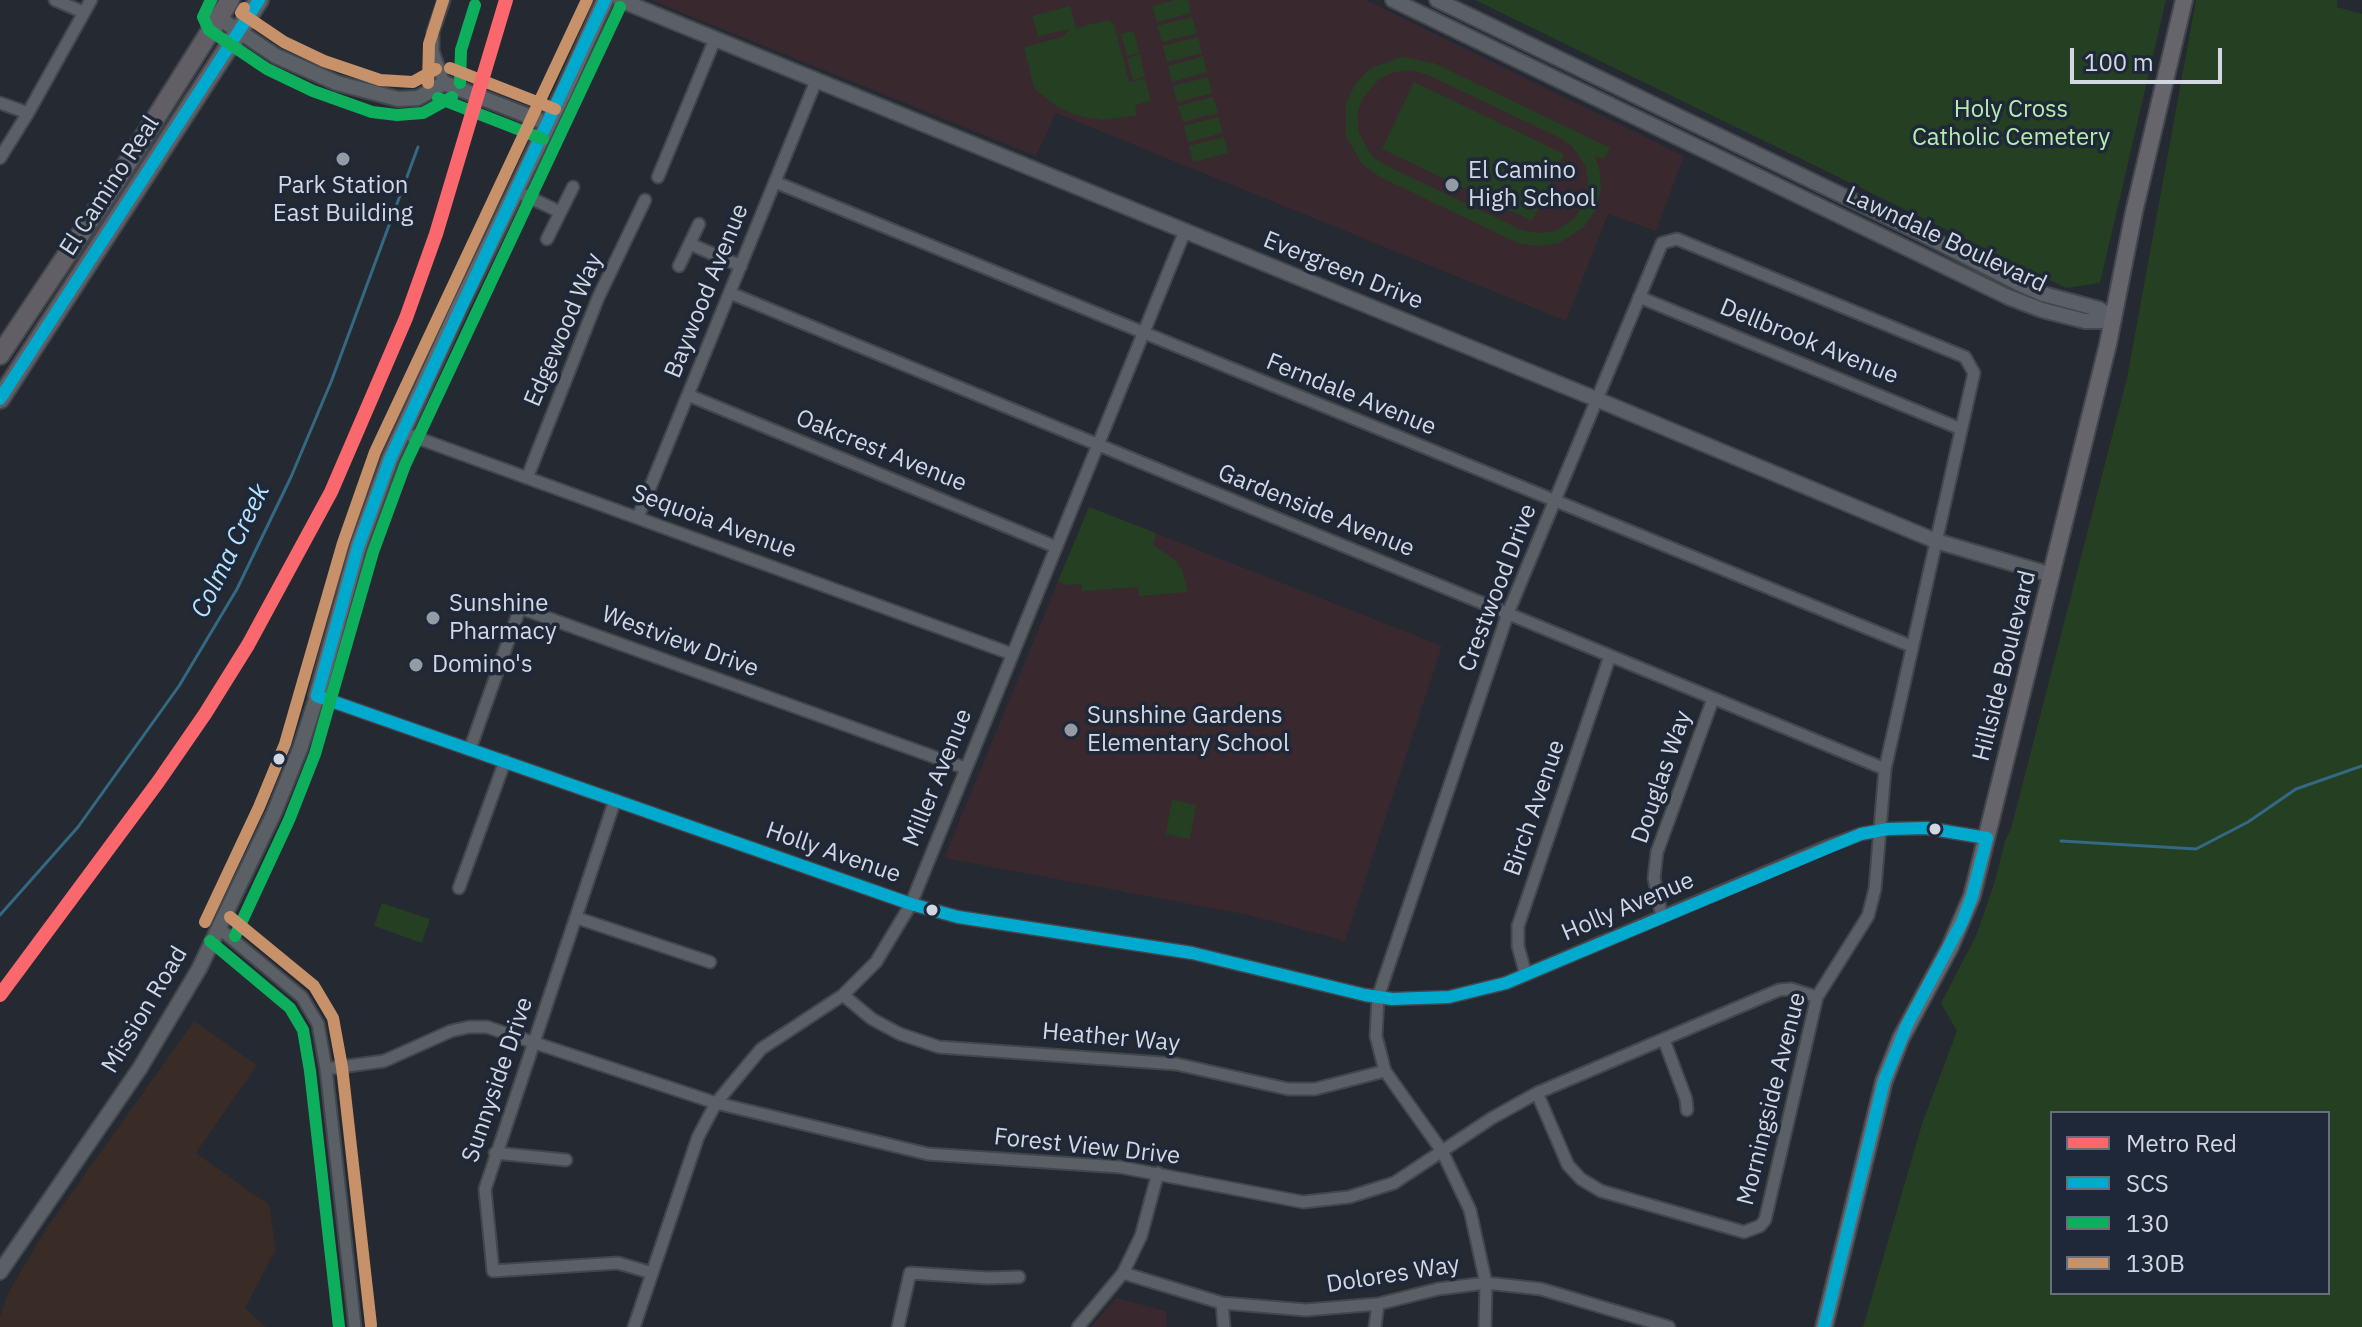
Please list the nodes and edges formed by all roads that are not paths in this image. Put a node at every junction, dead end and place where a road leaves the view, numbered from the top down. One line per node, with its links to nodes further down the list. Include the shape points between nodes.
1 (55, 0): 11 (street)
2 (91, 0): 11 (street)
3 (230, 0): 12 (main road, El Camino Real)
4 (259, 0): 13 (main road, El Camino Real)
5 (444, 0): 16 (street, via 433,32 433,51)
6 (605, 0): 19 (main road, Mission Road)
7 (620, 0): 14 (street, Evergreen Drive)
8 (1393, 0): 37 (street, Lawndale Boulevard, via 2008,297 2085,321)
9 (1437, 0): 37 (street, Lawndale Boulevard, via 2020,284)
10 (2184, 0): 37 (main road, Hillside Boulevard)
11 (83, 12): 18 (street)
12 (219, 18): 13 (street); 30 (main road, El Camino Real)
13 (239, 32): 16 (street, via 307,71 385,97 418,98); 32 (main road, El Camino Real)
14 (715, 39): 15 (street, Evergreen Drive); 21 (street)
15 (816, 81): 22 (street, Baywood Avenue); 28 (street, Evergreen Drive)
16 (444, 83): 19 (street)
17 (0, 103): 18 (street)
18 (28, 113): 20 (street)
19 (549, 124): 24 (main road, Mission Road)
20 (0, 158)
21 (658, 177)
22 (775, 182): 34 (street, Baywood Avenue); 38 (street, Ferndale Avenue)
23 (573, 187): 26 (street)
24 (516, 191): 26 (street); 44 (main road, Mission Road)
25 (645, 200): 46 (street, Edgewood Way, via 598,298)
26 (560, 212): 29 (street)
27 (699, 224): 31 (street)
28 (1185, 231): 38 (street, Miller Avenue); 42 (street, Evergreen Drive)
29 (547, 239)
30 (76, 240): 32 (main road); 39 (main road, El Camino Real)
31 (690, 244): 33 (street); 34 (street)
32 (89, 261): 41 (main road, El Camino Real)
33 (679, 266)
34 (741, 266): 35 (street, Baywood Avenue)
35 (730, 293): 40 (street, Baywood Avenue); 45 (street, Gardenside Avenue)
36 (1639, 297): 42 (street, Crestwood Drive); 43 (street, Dellbrook Avenue); 43 (street, Crestwood Drive, via 1662,243 1677,239 1965,357 1974,373)
37 (2113, 318): 51 (main road, Hillside Boulevard)
38 (1143, 335): 45 (street, Miller Avenue); 47 (street, Ferndale Avenue)
39 (0, 355)
40 (688, 395): 48 (street, Baywood Avenue); 50 (street, Oakcrest Avenue)
41 (0, 399)
42 (1596, 399): 47 (street, Crestwood Drive); 49 (street, Evergreen Drive)
43 (1961, 429): 49 (street, Morningside Avenue)
44 (401, 432): 46 (street, Sequoia Avenue); 56 (main road, Mission Road, via 358,547)
45 (1099, 446): 50 (street, Miller Avenue); 52 (street, Gardenside Avenue)
46 (527, 478): 48 (street, Sequoia Avenue)
47 (1555, 501): 52 (street, Crestwood Drive); 53 (street, Ferndale Avenue)
48 (638, 517): 54 (street, Sequoia Avenue)
49 (1936, 541): 51 (street, Evergreen Drive); 53 (street, Morningside Avenue)
50 (1056, 547): 54 (street, Miller Avenue)
51 (2052, 575): 64 (main road, Hillside Boulevard)
52 (1508, 613): 55 (street, Gardenside Avenue); 73 (street, Crestwood Drive)
53 (1911, 646): 61 (street, Morningside Avenue)
54 (1012, 654): 60 (street, Miller Avenue)
55 (1610, 656): 57 (street, Gardenside Avenue); 71 (street, Birch Avenue, via 1518,926)
56 (317, 696): 58 (street, Holly Avenue); 69 (street, Mission Road, via 288,779)
57 (1713, 699): 61 (street, Gardenside Avenue); 67 (street, Douglas Way, via 1657,852 1654,878)
58 (470, 749): 59 (street, Holly Avenue); 60 (street, Westview Drive, via 520,608)
59 (505, 761): 62 (street, Holly Avenue); 65 (street)
60 (965, 768): 66 (street, Miller Avenue)
61 (1885, 769): 63 (street, Morningside Avenue)
62 (615, 800): 66 (street, Holly Avenue); 68 (street, Sunnyside Drive)
63 (1880, 830): 64 (street, Holly Avenue, via 1935,829); 67 (street, Holly Avenue, via 1839,841); 74 (street, Morningside Avenue, via 1868,916)
64 (1987, 838): 101 (main road, Hillside Boulevard, via 1962,922 1884,1081)
65 (459, 888)
66 (911, 904): 72 (street, Miller Avenue, via 876,962); 73 (street, Holly Avenue, via 958,917 1192,953)
67 (1662, 917): 71 (street, Holly Avenue)
68 (577, 918): 70 (street); 76 (street, Sunnyside Drive)
69 (220, 929): 77 (street, via 308,1005 321,1035); 86 (street, Mission Road, via 155,1045)
70 (710, 962)
71 (1526, 975): 73 (street, Holly Avenue, via 1449,997)
72 (843, 995): 78 (street, Heather Way, via 872,1019 939,1047 1176,1064 1288,1089 1315,1089); 80 (street, Miller Avenue, via 761,1049)
73 (1378, 997): 78 (street, Crestwood Drive, via 1376,1036)
74 (1817, 997): 75 (street, Forest View Drive, via 1779,990); 79 (street, Morningside Avenue, via 1765,1220 1752,1231 1601,1191 1581,1179 1568,1165)
75 (1664, 1040): 79 (street, Forest View Drive); 81 (street)
76 (532, 1044): 77 (street, Forest View Drive, via 487,1027 469,1027 384,1061); 80 (street, Forest View Drive); 83 (street, Sunnyside Drive)
77 (326, 1069): 93 (street)
78 (1385, 1071): 82 (street, Crestwood Drive)
79 (1537, 1093): 82 (street, Forest View Drive)
80 (716, 1103): 85 (street, Forest View Drive, via 928,1154); 87 (street, Miller Avenue, via 698,1137)
81 (1687, 1110)
82 (1442, 1151): 85 (street, Forest View Drive, via 1394,1183 1349,1197 1303,1202); 90 (street, Crestwood Drive, via 1470,1210)
83 (495, 1153): 84 (street); 87 (street, Sunnyside Drive, via 485,1189 493,1271 618,1263)
84 (566, 1160)
85 (1158, 1173): 88 (street, via 1141,1236)
86 (0, 1272)
87 (652, 1273): 94 (street, Miller Avenue)
88 (1123, 1273): 91 (street, Dolores Way); 96 (street)
89 (1019, 1277): 95 (street, via 910,1273)
90 (1486, 1283): 92 (street, Dolores Way); 99 (street, Crestwood Drive); 100 (street, Dolores Way, via 1541,1289)
91 (1222, 1303): 92 (street, Dolores Way, via 1306,1310); 97 (street)
92 (1378, 1304): 98 (street)
93 (355, 1327)
94 (634, 1327)
95 (898, 1327)
96 (1078, 1327)
97 (1224, 1327)
98 (1375, 1327)
99 (1485, 1327)
100 (1669, 1327)
101 (1824, 1327)

